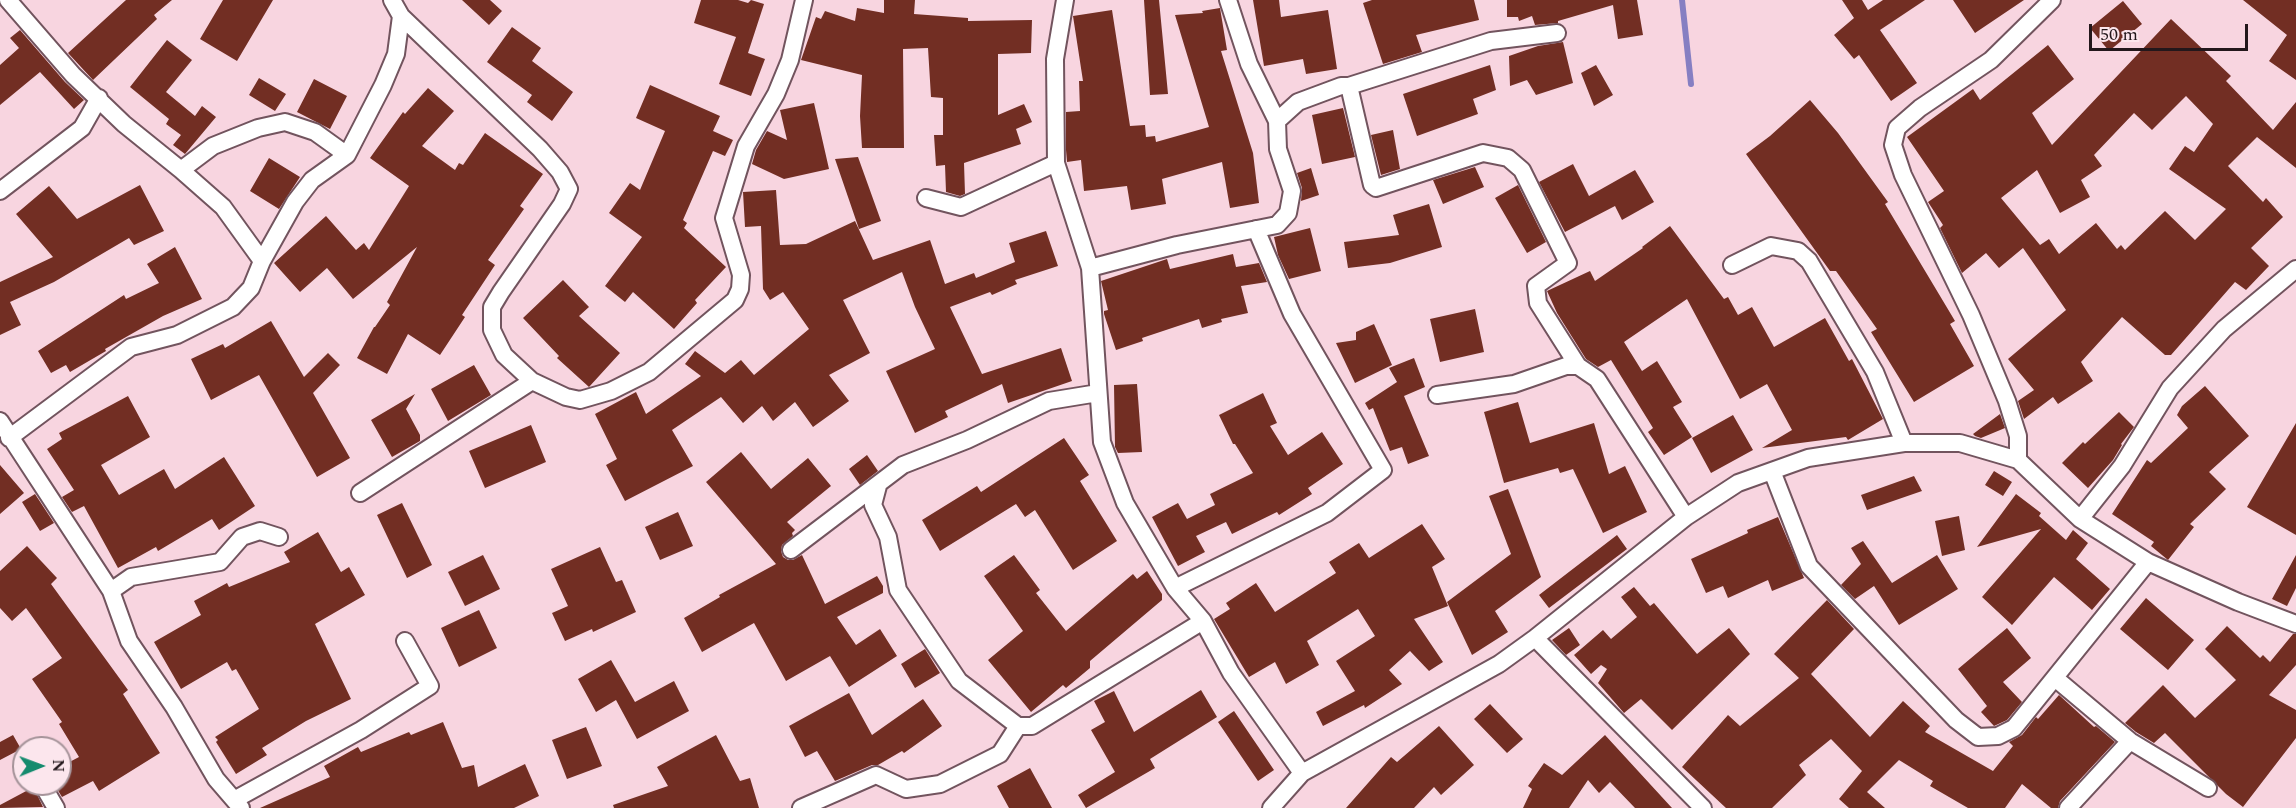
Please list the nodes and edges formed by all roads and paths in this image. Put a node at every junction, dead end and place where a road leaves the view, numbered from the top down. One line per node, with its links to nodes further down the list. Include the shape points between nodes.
1 (9, 0): 10 (street, via 73,75)
2 (392, 0): 7 (street)
3 (804, 0): 23 (street, via 790,60 776,94 746,146 724,218 741,275 735,300 649,372 611,391 580,400)
4 (1065, 0): 13 (street, via 1055,59)
5 (1228, 0): 11 (street, via 1249,64)
6 (2052, 0): 29 (street, via 1991,60 1897,128 1893,146 2007,401 2018,436)
7 (402, 16): 12 (street, via 396,54); 23 (street, via 540,149 569,189 492,307 492,330 504,355)
8 (1557, 33): 9 (street, via 1491,41)
9 (1349, 86): 11 (street, via 1298,102); 22 (street, via 1372,185 1376,188 1483,153 1508,158 1522,170 1568,263 1536,286 1538,303)
10 (99, 98): 14 (street, via 124,124); 15 (street, via 82,129)
11 (1277, 121): 17 (street, via 1278,149 1292,191 1291,205 1277,225)
12 (347, 155): 14 (street, via 315,132 285,122 213,146); 18 (street, via 312,180)
13 (1056, 163): 16 (street, via 961,207); 20 (street)
14 (181, 170): 18 (street, via 223,207)
15 (0, 191)
16 (926, 198)
17 (1256, 229): 20 (street); 38 (street, via 1292,314 1383,470 1327,513)
18 (262, 261): 27 (street, via 251,288 233,307 177,335 131,347)
19 (1732, 265): 28 (street, via 1771,246 1798,251 1809,261 1875,372)
20 (1090, 268): 24 (street)
21 (2296, 269): 34 (street, via 2224,329 2170,388 2122,466)
22 (1578, 366): 25 (street, via 1566,366 1514,384); 33 (street, via 1597,379)
23 (532, 381): 32 (street)
24 (1098, 393): 31 (street, via 1049,401 903,465); 38 (street, via 1102,442 1125,503)
25 (1437, 395)
26 (0, 421): 27 (street)
27 (9, 438): 39 (street, via 32,467)
28 (1904, 443): 29 (street, via 1960,442); 30 (street, via 1808,459)
29 (2018, 460): 34 (street)
30 (1772, 471): 33 (street, via 1738,483); 44 (street, via 1809,566 1956,720 1978,737 1998,736 2014,728)
31 (878, 486): 36 (street); 45 (street, via 873,505 888,537 898,590 959,681)
32 (360, 493)
33 (1686, 517): 42 (street)
34 (2080, 519): 37 (street)
35 (279, 537): 39 (street, via 260,531 243,537 220,562 131,577)
36 (791, 550)
37 (2148, 562): 41 (street); 44 (street)
38 (1175, 588): 40 (street)
39 (111, 591): 49 (street, via 129,641 216,779)
40 (1203, 621): 45 (street, via 1038,723); 47 (street, via 1231,673)
41 (2296, 624)
42 (1535, 638): 47 (street, via 1499,664); 52 (street)
43 (405, 641): 49 (street, via 430,686)
44 (2055, 678): 46 (street)
45 (1018, 726): 50 (street, via 1000,754 940,784 906,789 876,775)
46 (2130, 741): 48 (street); 53 (street)
47 (1302, 773): 51 (street)
48 (2208, 788)
49 (238, 804)
50 (801, 808)
51 (1271, 808)
52 (1703, 808)
53 (2068, 808)

